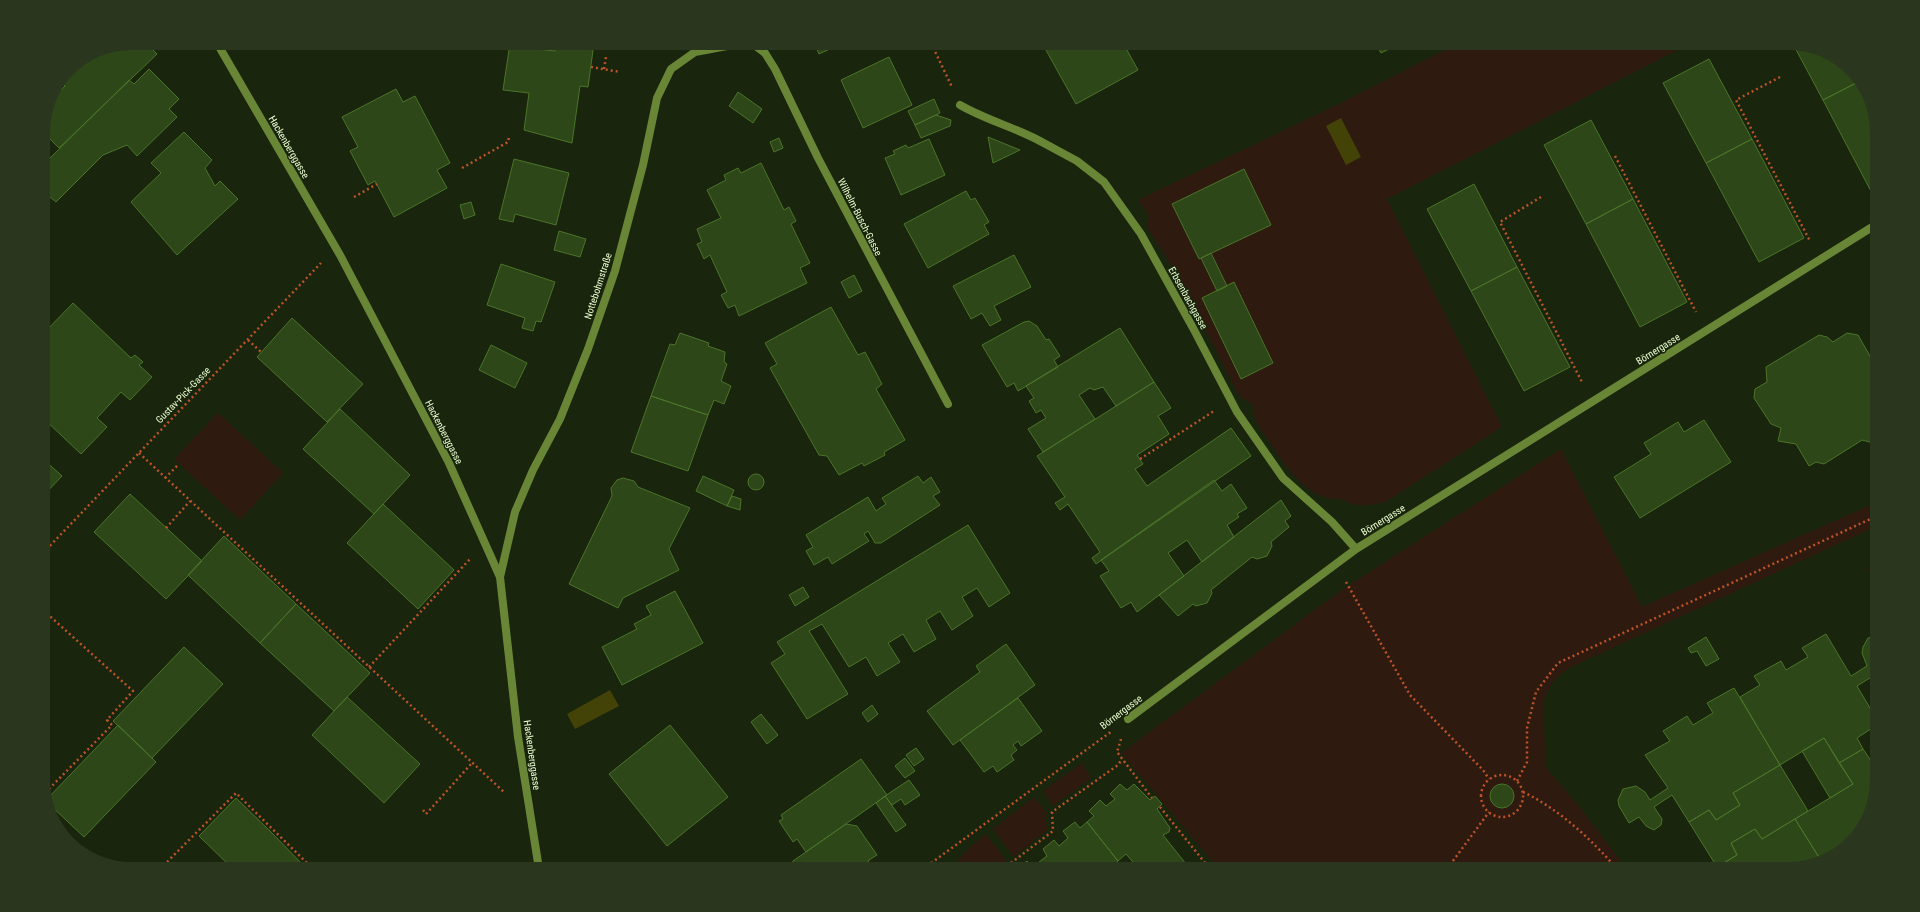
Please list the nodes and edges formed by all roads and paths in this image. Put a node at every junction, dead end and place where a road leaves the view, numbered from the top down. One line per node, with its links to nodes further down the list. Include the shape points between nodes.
1 (221, 50): 19 (street, Hackenberggasse)
2 (706, 50): 36 (street, Nottebohmstraße, via 695,52 671,69 657,98 643,165 615,271 560,419 533,470 515,512)
3 (761, 50): 25 (street, Wilhelm-Busch-Gasse, via 775,69 818,158)
4 (934, 50): 10 (path)
5 (606, 57): 7 (path)
6 (591, 67): 7 (path)
7 (604, 69): 8 (path)
8 (620, 72)
9 (1780, 77): 18 (path, via 1736,100)
10 (960, 106): 24 (street, Erbsenbachgasse, via 1027,133 1077,160 1104,182 1141,234)
11 (510, 137): 13 (path, via 508,142)
12 (1615, 156): 20 (path)
13 (462, 168)
14 (377, 184): 15 (path)
15 (354, 196)
16 (1541, 197): 23 (path, via 1500,222)
17 (1870, 228): 35 (street, Börnergasse)
18 (1811, 242)
19 (335, 248): 21 (path, Gustav-Pick-Gasse); 33 (street, Hackenberggasse, via 449,463)
20 (1697, 313)
21 (248, 340): 22 (path); 26 (path, Gustav-Pick-Gasse)
22 (261, 352)
23 (1582, 382)
24 (1231, 400): 27 (path); 35 (street, Erbsenbachgasse, via 1283,478 1332,522)
25 (948, 404)
26 (139, 453): 29 (path); 34 (path, Gustav-Pick-Gasse)
27 (1140, 459)
28 (179, 464): 29 (path)
29 (165, 478): 30 (path)
30 (190, 501): 32 (path); 38 (path)
31 (1870, 519): 43 (path, via 1558,662 1536,692 1527,728 1527,762)
32 (166, 528)
33 (485, 543): 36 (street, Hackenberggasse); 38 (path)
34 (50, 546)
35 (1356, 549): 39 (street, Börnergasse); 42 (path, via 1346,584 1410,695 1483,770)
36 (500, 577): 50 (street, Hackenberggasse, via 518,737)
37 (50, 616): 44 (path, via 133,691 107,720 112,724)
38 (369, 667): 41 (path)
39 (1128, 719): 40 (path, via 1117,752); 54 (path, Börnergasse)
40 (1122, 759): 46 (path); 55 (path, via 1118,765 1052,812 1053,831)
41 (472, 763): 48 (path, via 426,814); 50 (path)
42 (1488, 779): 43 (path, via 1506,775); 49 (path, via 1481,796 1484,808)
43 (1517, 781): 45 (path)
44 (50, 788)
45 (1523, 792): 49 (path, via 1516,812 1502,817); 58 (path, via 1561,815)
46 (1152, 798)
47 (1160, 807): 56 (path)
48 (423, 810)
49 (1489, 812): 57 (path)
50 (531, 817): 53 (street, Hackenberggasse)
51 (167, 862): 52 (path, via 236,793)
52 (306, 862)
53 (538, 862)
54 (933, 862)
55 (1012, 862)
56 (1204, 862)
57 (1452, 862)
58 (1611, 862)

